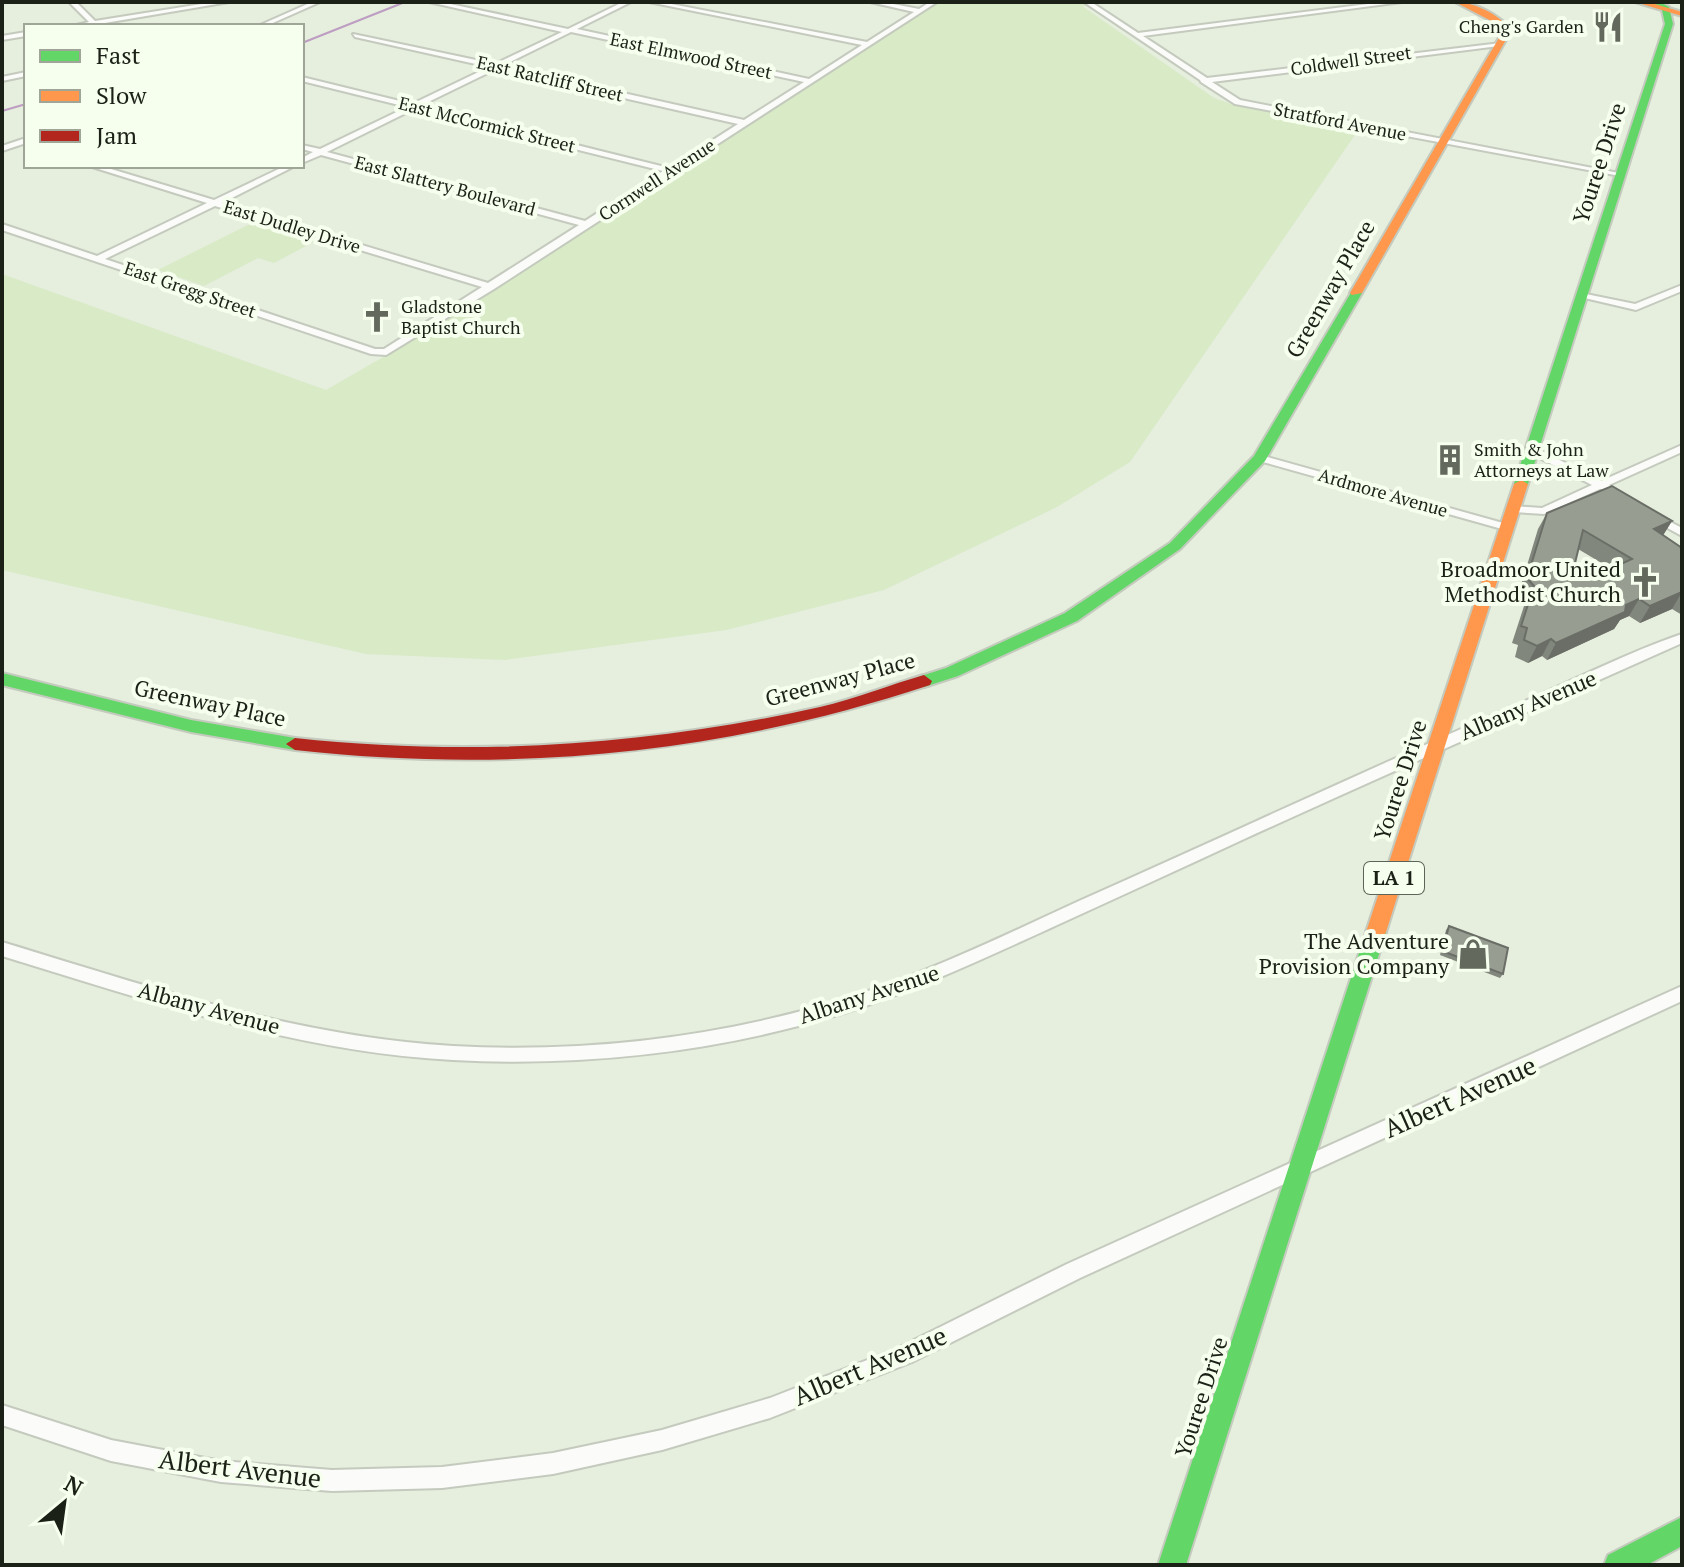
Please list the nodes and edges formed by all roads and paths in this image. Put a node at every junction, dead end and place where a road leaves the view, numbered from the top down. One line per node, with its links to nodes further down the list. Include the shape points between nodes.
1 (72, 2): 15 (street)
2 (226, 2): 15 (street)
3 (317, 2): 17 (street)
4 (432, 2): 18 (street, East Elmwood Street)
5 (628, 2): 18 (street)
6 (652, 2): 23 (street)
7 (873, 2): 13 (street)
8 (934, 2): 13 (street, Cornwell Avenue)
9 (1087, 2): 21 (street, Stratford Avenue)
10 (1399, 2): 21 (street)
11 (1459, 2): 24 (street, via 1504,24 1507,31)
12 (1639, 2): 14 (street)
13 (920, 11): 23 (street, Cornwell Avenue)
14 (1671, 13): 42 (street, Youree Drive / LA 1)
15 (94, 23): 16 (street)
16 (88, 24)
17 (266, 24)
18 (569, 31): 25 (street); 29 (street, East Elmwood Street)
19 (24, 34): 22 (street)
20 (355, 35): 25 (street, East Ratcliff Street)
21 (1136, 35): 30 (street, Stratford Avenue)
22 (2, 38)
23 (867, 44): 29 (street, Cornwell Avenue)
24 (1499, 44): 30 (street, Coldwell Street); 34 (street, Greenway Place)
25 (495, 67): 31 (street); 32 (street, East Ratcliff Street)
26 (24, 74): 27 (street)
27 (2, 79)
28 (304, 80): 31 (street, East McCormick Street)
29 (811, 81): 32 (street, Cornwell Avenue)
30 (1203, 81): 34 (street, Stratford Avenue, via 1238,102)
31 (412, 107): 37 (street); 41 (street, East McCormick Street)
32 (745, 123): 41 (street, Cornwell Avenue)
33 (24, 141): 36 (street)
34 (1443, 141): 42 (street, Stratford Avenue); 53 (street, Greenway Place)
35 (304, 148): 37 (street, East Slattery Boulevard)
36 (2, 149)
37 (320, 152): 38 (street); 44 (street, East Slattery Boulevard)
38 (304, 160)
39 (100, 168): 43 (street, East Dudley Drive)
40 (287, 168): 43 (street)
41 (671, 171): 44 (street, Cornwell Avenue)
42 (1620, 174): 49 (street, Youree Drive / LA 1)
43 (215, 203): 46 (street); 47 (street, East Dudley Drive)
44 (588, 225): 47 (street, Cornwell Avenue)
45 (2, 227): 46 (street, East Gregg Street)
46 (98, 259): 50 (street, East Gregg Street)
47 (491, 287): 50 (street, Cornwell Avenue, via 397,347)
48 (1682, 288): 49 (street, via 1636,307)
49 (1581, 296): 52 (street, Youree Drive / LA 1)
50 (377, 352)
51 (1682, 448): 54 (street, Ardmore Avenue)
52 (1532, 450): 54 (street); 57 (street, Youree Drive / LA 1)
53 (1260, 458): 57 (street, Ardmore Avenue); 60 (street, Greenway Place, via 1213,516 1176,549 1118,591 1053,627 948,674 885,695 709,734 535,753 383,753 233,735)
54 (1600, 485): 55 (street); 57 (street, Ardmore Avenue, via 1544,511)
55 (1614, 493)
56 (1641, 509): 58 (street)
57 (1510, 518): 61 (street, Youree Drive / LA 1)
58 (1682, 533)
59 (1682, 638): 61 (street, Albany Avenue)
60 (2, 679)
61 (1437, 743): 62 (street, Albany Avenue, via 913,982 804,1017 639,1046 514,1054 351,1043 205,1011); 64 (street, Youree Drive / LA 1)
62 (2, 949)
63 (1682, 993): 64 (street, Albert Avenue)
64 (1299, 1171): 65 (street, Albert Avenue, via 1096,1260 879,1367 762,1411 545,1468 432,1480 270,1477 118,1452); 67 (street, Youree Drive / LA 1)
65 (2, 1415)
66 (1682, 1531): 68 (street)
67 (1172, 1565)
68 (1618, 1565)

